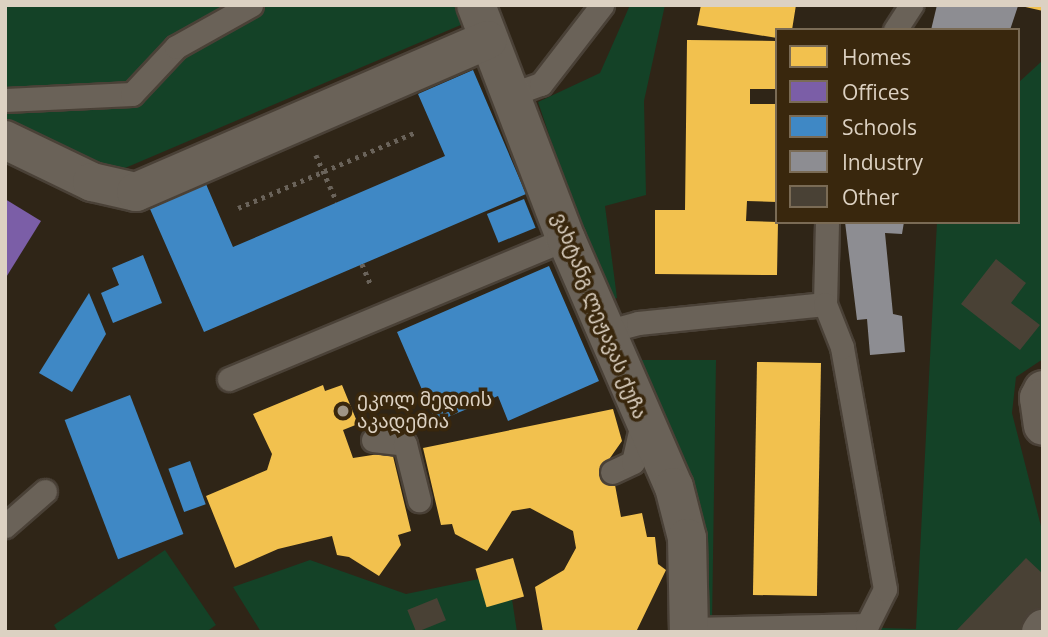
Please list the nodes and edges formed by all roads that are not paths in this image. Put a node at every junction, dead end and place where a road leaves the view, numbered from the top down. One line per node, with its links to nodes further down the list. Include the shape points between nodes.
1 (251, 5): 7 (lane, via 176,47 132,94)
2 (602, 5): 6 (lane, via 541,84)
3 (911, 5): 5 (lane)
4 (482, 23): 6 (street, ვახტანგ ლეჟავას ქუჩა); 8 (street, via 136,192 92,182)
5 (896, 28)
6 (510, 95): 10 (street, ვახტანგ ლეჟავას ქუჩა)
7 (5, 100)
8 (5, 140)
9 (827, 224): 11 (lane)
10 (566, 239): 12 (street, ვახტანგ ლეჟავას ქუჩა); 13 (lane)
11 (825, 304): 12 (lane, via 638,323); 22 (lane, via 842,347 885,589 867,625)
12 (605, 332): 15 (street, ვახტანგ ლეჟავას ქუჩა)
13 (229, 379)
14 (1043, 390): 16 (street, via 1039,398)
15 (642, 423): 18 (lane, via 633,462); 22 (street, ვახტანგ ლეჟავას ქუჩა, via 674,487 687,538)
16 (1043, 426)
17 (373, 440): 20 (lane, via 405,444)
18 (612, 472)
19 (45, 491): 21 (lane)
20 (420, 500)
21 (5, 526)
22 (690, 630)

